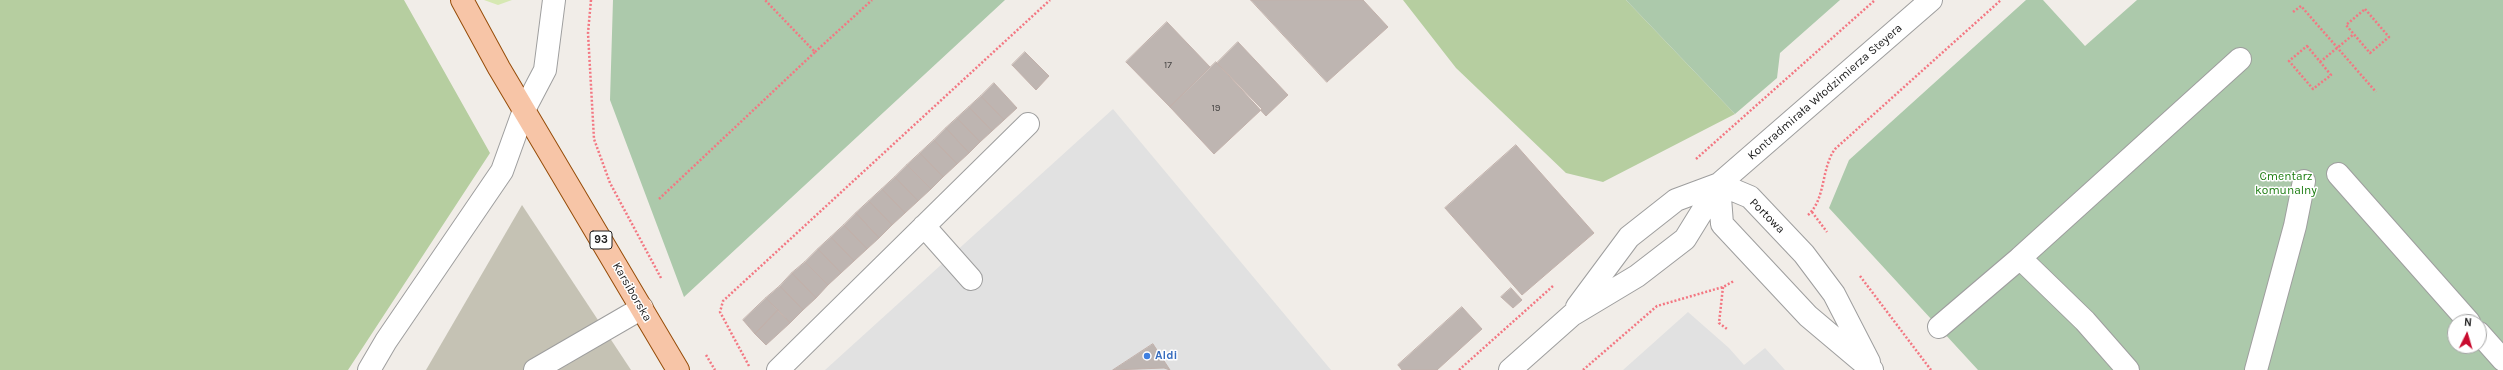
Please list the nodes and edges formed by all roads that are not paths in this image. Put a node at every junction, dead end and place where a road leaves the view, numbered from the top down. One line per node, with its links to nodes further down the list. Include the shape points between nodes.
1 (462, 0): 5 (main road, Karsiborska / 93)
2 (554, 0): 5 (street, via 545,70)
3 (1931, 0): 9 (street, Kontradmirała Włodzimierza Steyera)
4 (2240, 60): 11 (street)
5 (524, 110): 13 (main road, Karsiborska / 93); 19 (street, via 502,171 390,334)
6 (1028, 124): 10 (street)
7 (2338, 174): 14 (street)
8 (2304, 181): 26 (street, via 2295,226)
9 (1719, 184): 15 (street, Kontradmirała Włodzimierza Steyera, via 1685,239 1637,276); 15 (street, Kontradmirała Włodzimierza Steyera, via 1676,200 1630,237); 24 (street, Portowa, via 1750,197 1804,254 1834,294); 24 (street, Portowa, via 1722,224 1808,316)
10 (924, 226): 12 (street); 22 (street)
11 (2020, 258): 16 (street); 25 (street, via 2085,321)
12 (971, 278)
13 (642, 308): 20 (street); 21 (main road, Karsiborska / 93)
14 (2462, 314)
15 (1572, 315): 23 (street, Kontradmirała Włodzimierza Steyera)
16 (1939, 327)
17 (2487, 342): 18 (street)
18 (2503, 360)
19 (369, 370)
20 (534, 370)
21 (678, 370)
22 (778, 370)
23 (1510, 370)
24 (1873, 370)
25 (2128, 370)
26 (2256, 370)

